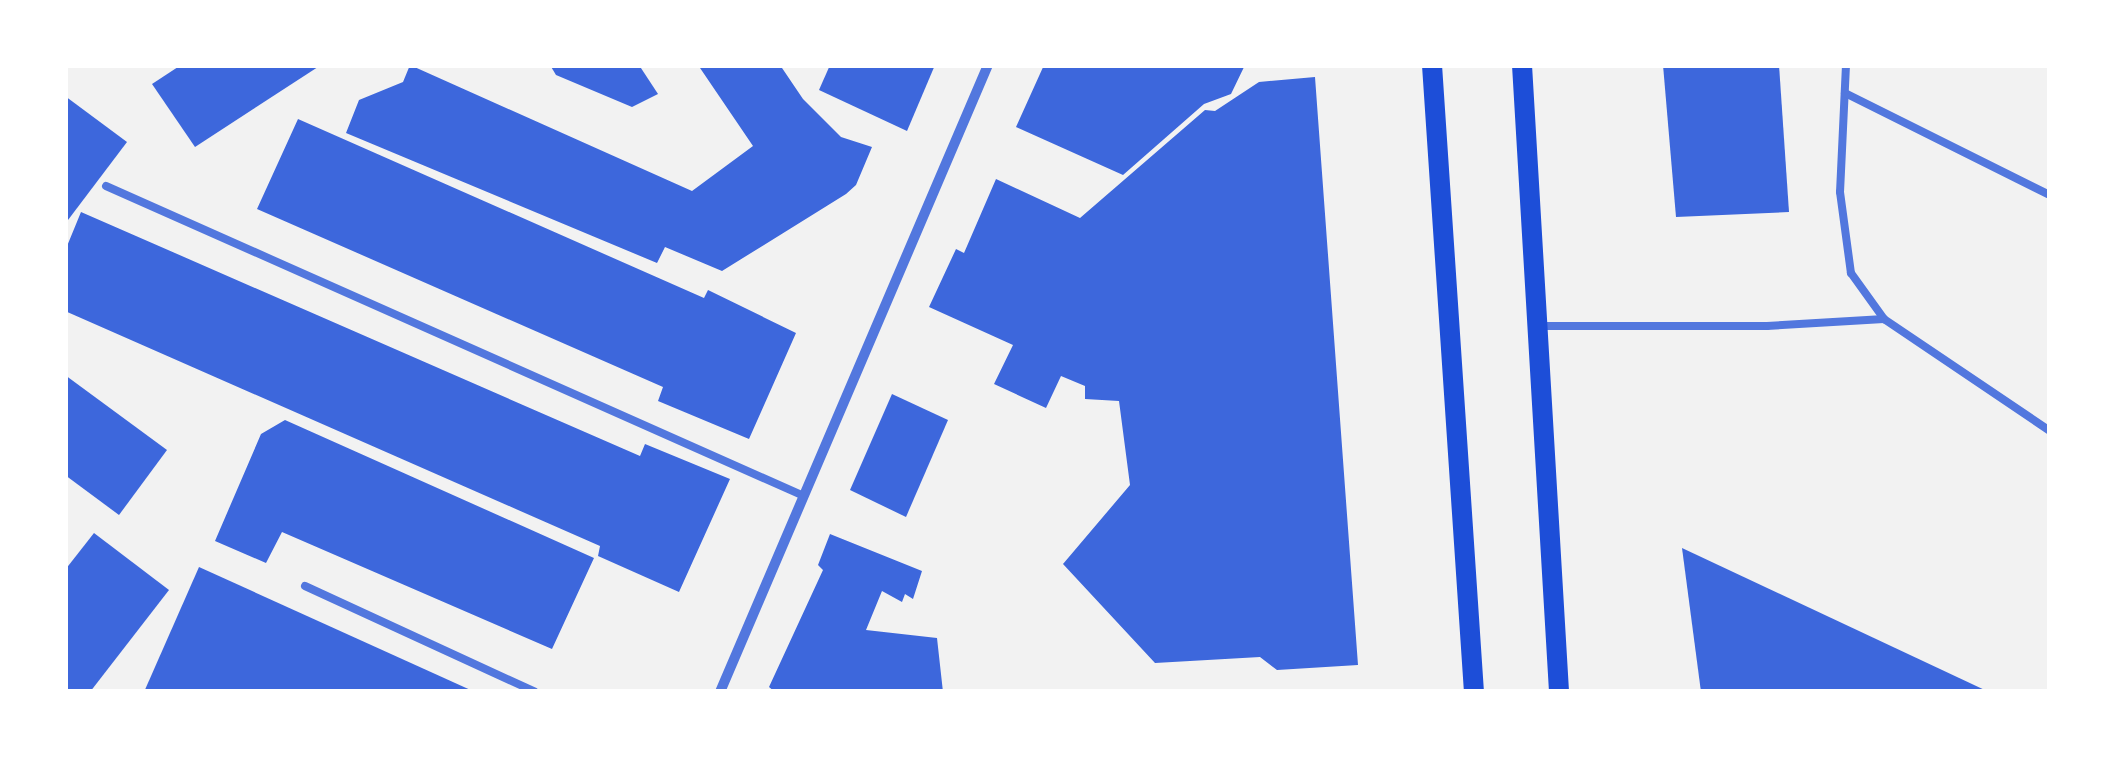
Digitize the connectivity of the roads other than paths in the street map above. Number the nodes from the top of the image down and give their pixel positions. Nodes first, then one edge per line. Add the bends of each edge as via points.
1 (988, 65) edge
2 (1432, 65) edge
3 (1522, 65) edge
4 (1846, 65) edge
5 (1845, 92) junction
6 (106, 186) dead end
7 (2050, 195) edge
8 (1884, 318) junction
9 (1537, 326) junction
10 (2050, 431) edge
11 (804, 496) junction
12 (305, 586) dead end
13 (535, 692) edge
14 (720, 692) edge
15 (1474, 692) edge
16 (1559, 692) edge

1 - 11 street
2 - 15 main road
3 - 9 main road
4 - 5 lane
5 - 7 lane
5 - 8 lane via 1840,192 1850,273
6 - 11 lane
8 - 9 lane via 1768,326
8 - 10 lane
9 - 16 main road
11 - 14 street
12 - 13 lane

